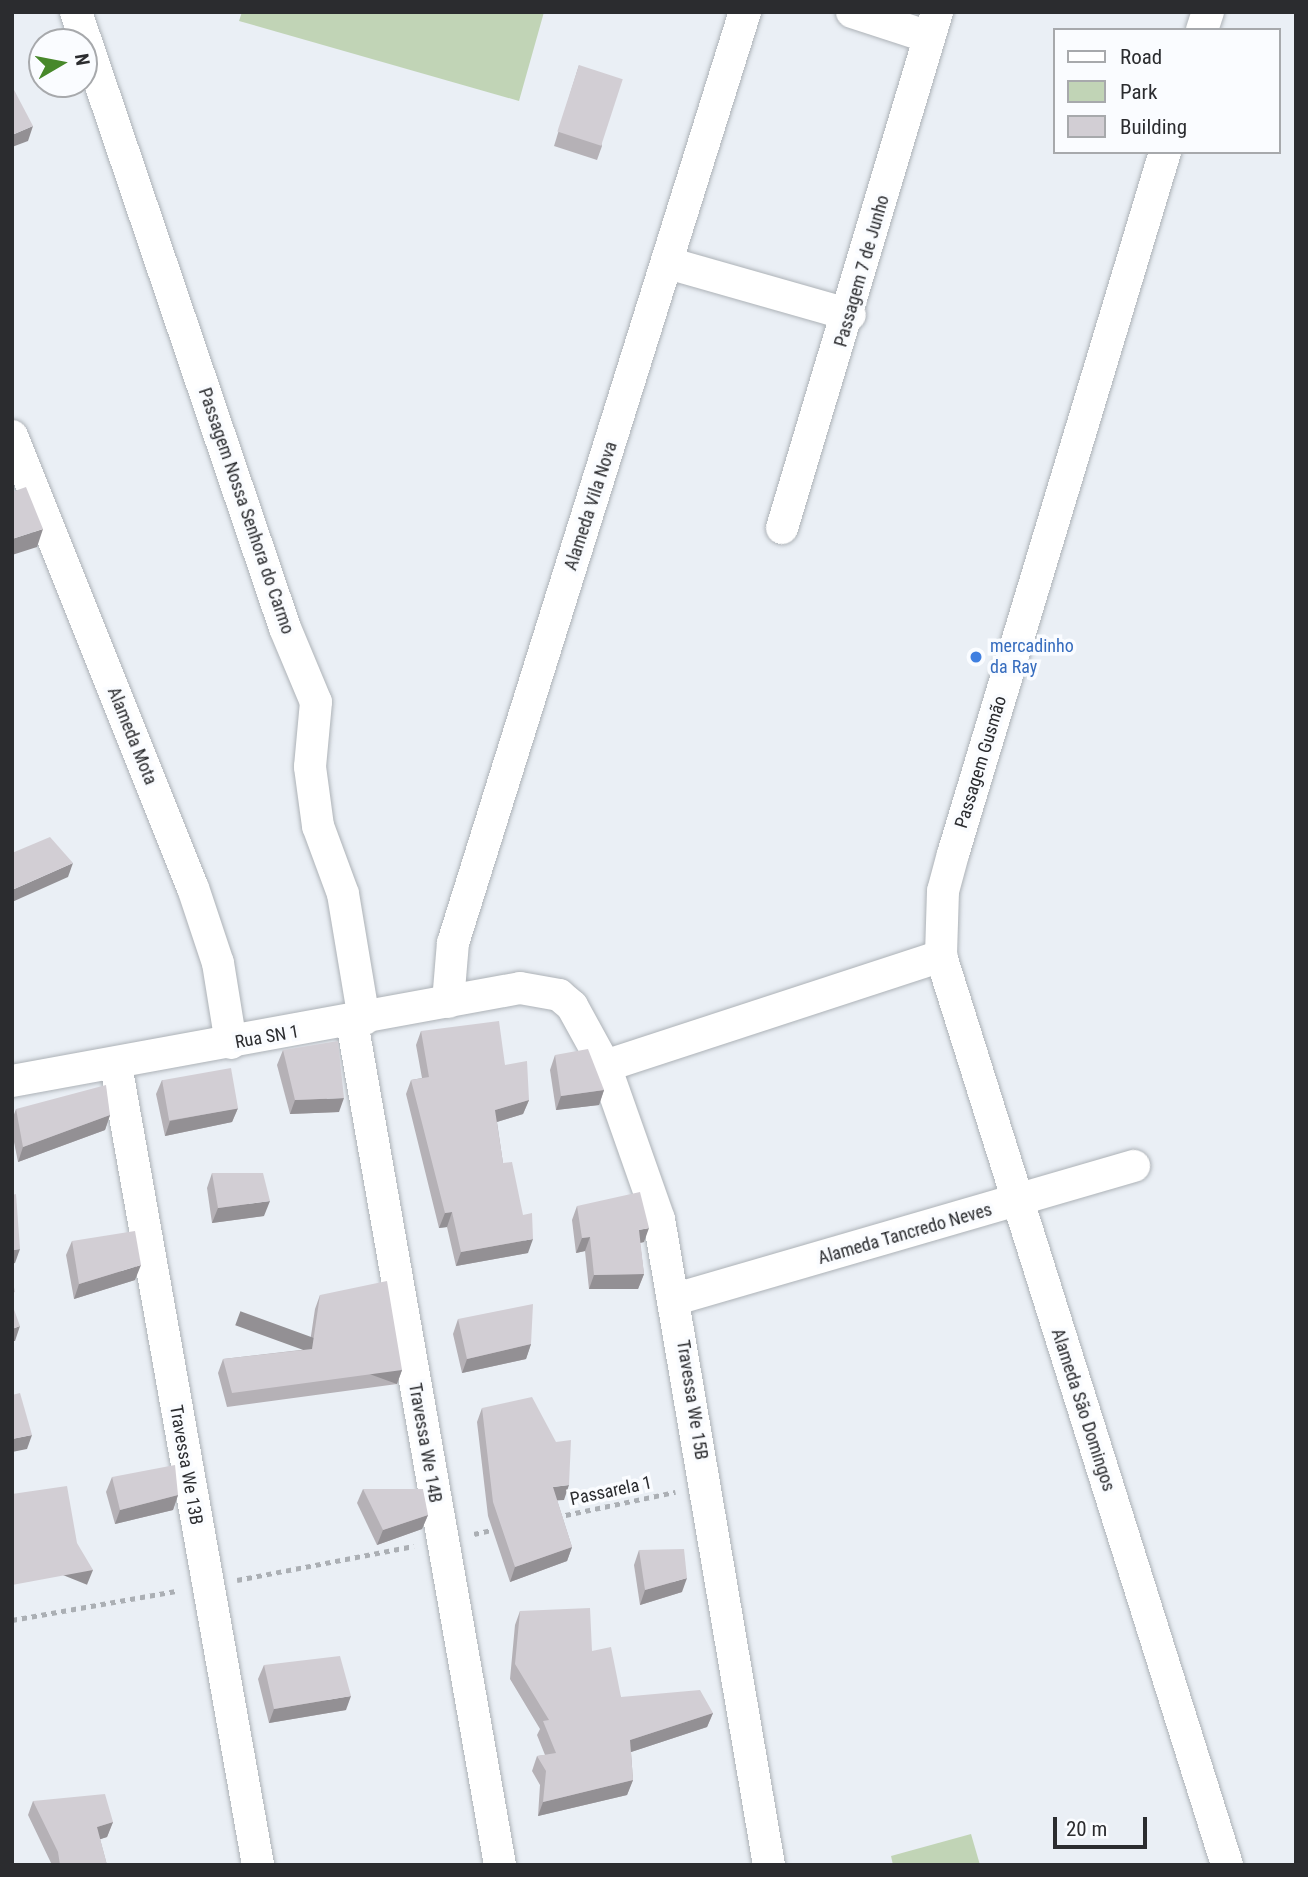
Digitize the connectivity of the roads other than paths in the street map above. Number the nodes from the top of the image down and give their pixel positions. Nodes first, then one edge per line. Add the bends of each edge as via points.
1 (76, 12) edge
2 (745, 12) edge
3 (852, 12) edge
4 (933, 25) edge
5 (1164, 154) edge
6 (668, 263) junction
7 (850, 315) junction
8 (12, 436) edge
9 (782, 528) dead end
10 (941, 956) junction
11 (520, 988) joint
12 (448, 1002) junction
13 (358, 1020) junction
14 (231, 1043) junction
15 (116, 1065) junction
16 (605, 1066) junction
17 (12, 1081) edge
18 (1134, 1166) dead end
19 (1017, 1202) junction
20 (676, 1299) junction
21 (258, 1865) edge
22 (500, 1865) edge
23 (769, 1865) edge
24 (1227, 1865) edge

1 - 13 street, Passagem Nossa Senhora do Carmo via 285,628 316,702 310,767 318,826 343,894
2 - 6 street, Alameda Vila Nova
3 - 4 street
4 - 7 street, Passagem 7 de Junho
5 - 10 street, Passagem Gusmão via 953,853 943,891
6 - 7 street
6 - 12 street, Alameda Vila Nova via 453,943
7 - 9 street, Passagem 7 de Junho
8 - 14 street, Alameda Mota via 193,888 218,964
10 - 16 street
10 - 19 street, Alameda São Domingos
11 - 12 street, Rua SN 1
11 - 16 street, Travessa We 15B via 559,995 572,1006
12 - 13 street, Rua SN 1
13 - 14 street, Rua SN 1
13 - 22 street, Travessa We 14B via 442,1541
14 - 15 street, Rua SN 1
15 - 17 street, Rua SN 1
15 - 21 street, Travessa We 13B
16 - 20 street, Travessa We 15B via 659,1219
18 - 19 street, Alameda Tancredo Neves
19 - 20 street, Alameda Tancredo Neves
19 - 24 street, Alameda São Domingos
20 - 23 street, Travessa We 15B

